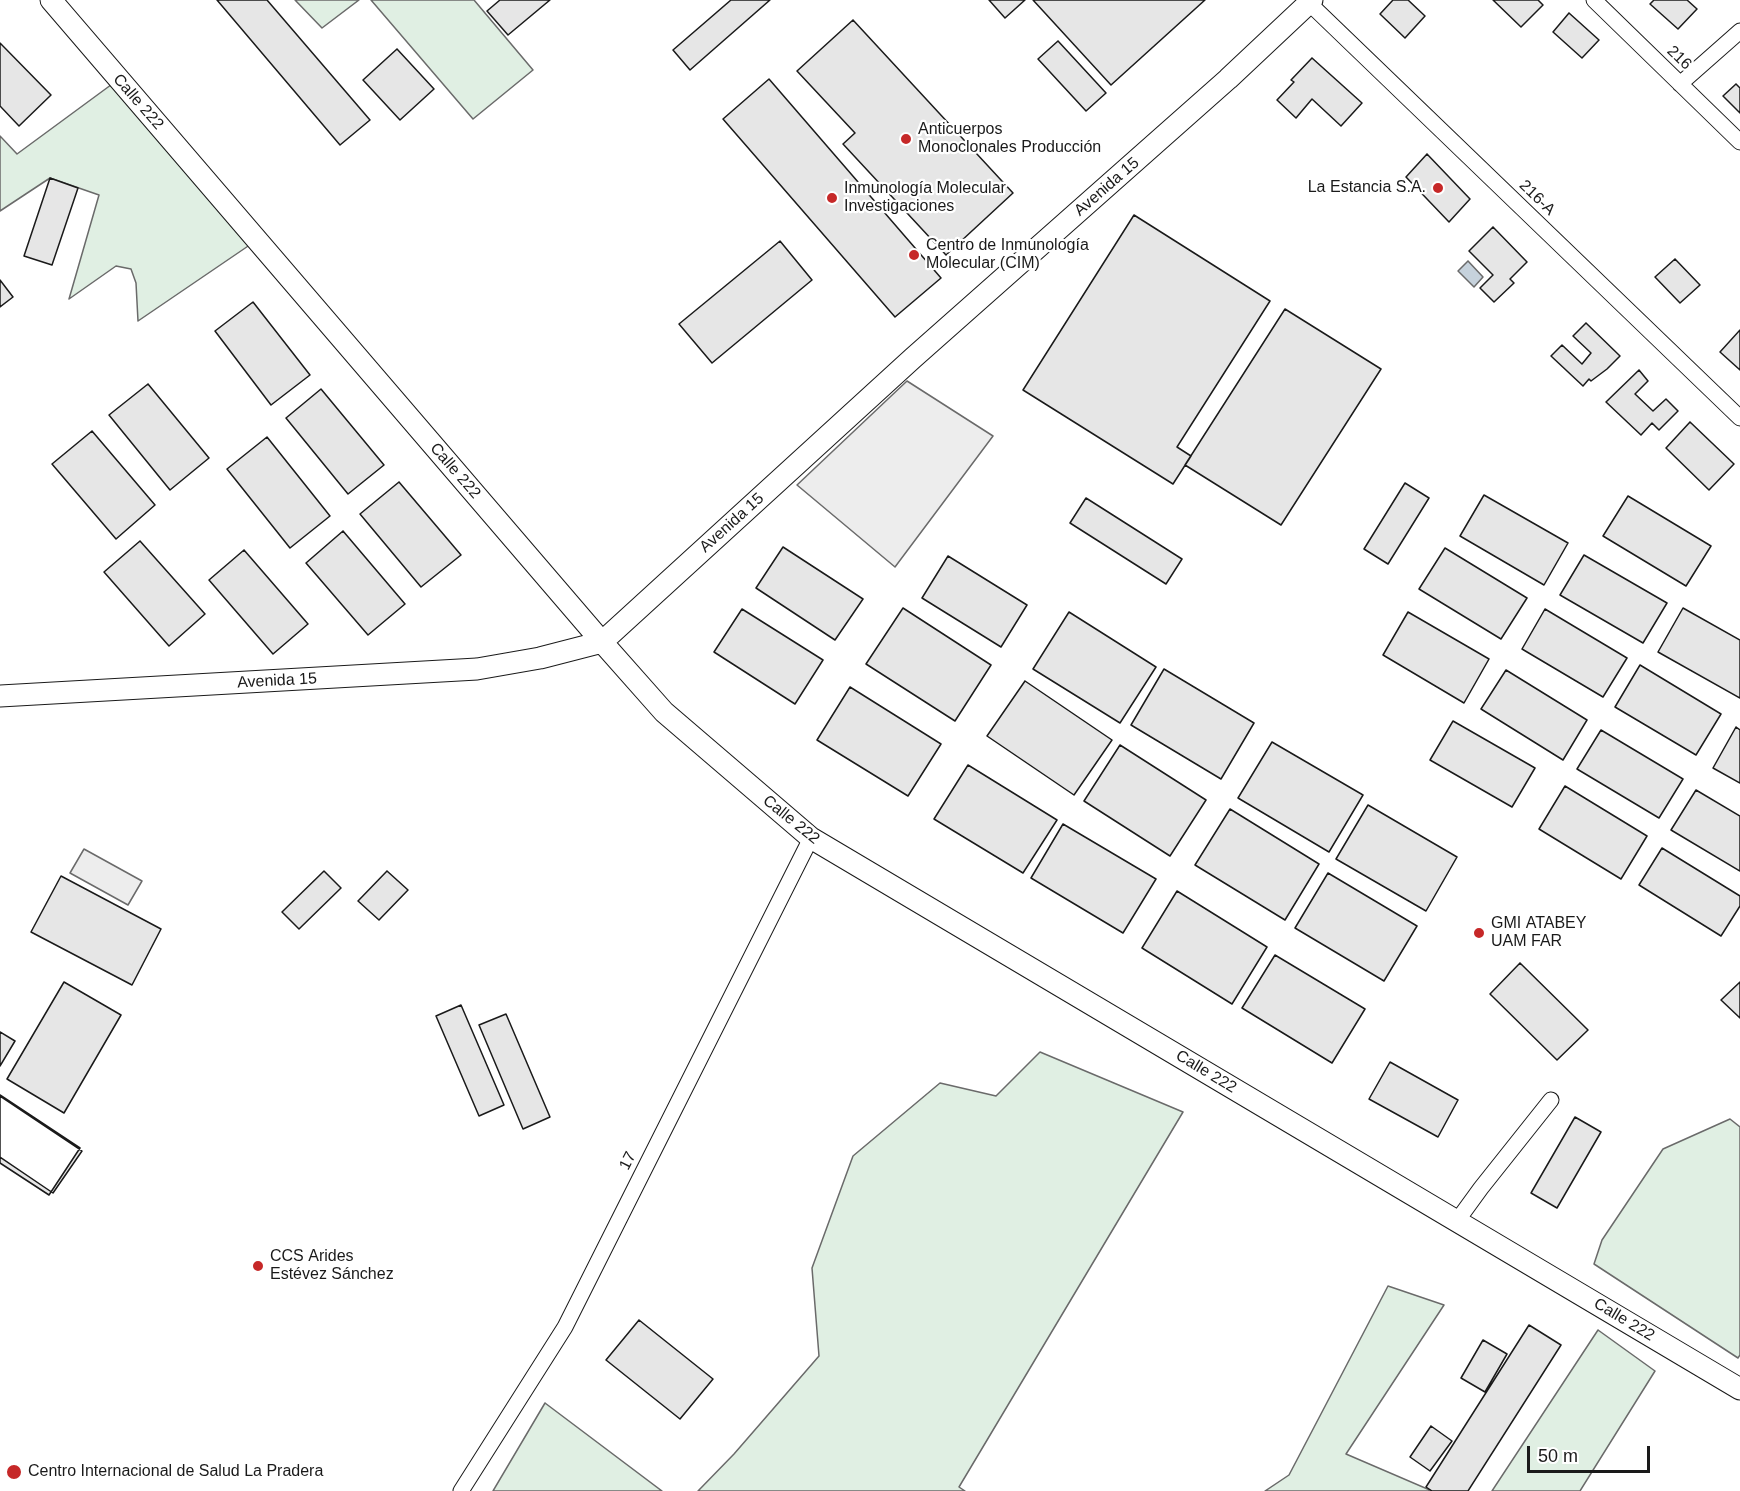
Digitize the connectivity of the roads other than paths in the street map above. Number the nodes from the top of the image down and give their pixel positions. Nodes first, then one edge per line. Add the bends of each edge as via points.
1 (51, 0) edge
2 (1594, 0) edge
3 (1310, 1) edge
4 (1740, 32) edge
5 (1680, 84) junction
6 (1740, 142) edge
7 (1740, 418) edge
8 (602, 642) junction
9 (0, 696) edge
10 (811, 838) junction
11 (1551, 1100) dead end
12 (1457, 1221) junction
13 (1740, 1389) edge
14 (461, 1491) edge

1 - 8 main road, Calle 222
2 - 5 street, 216
3 - 7 street, 216-A
3 - 8 main road, Avenida 15
4 - 5 street
5 - 6 street, 216
8 - 9 main road, Avenida 15 via 477,669
8 - 10 main road, Calle 222 via 664,712
10 - 12 main road, Calle 222
10 - 14 street, 17 via 565,1326
11 - 12 street
12 - 13 main road, Calle 222

